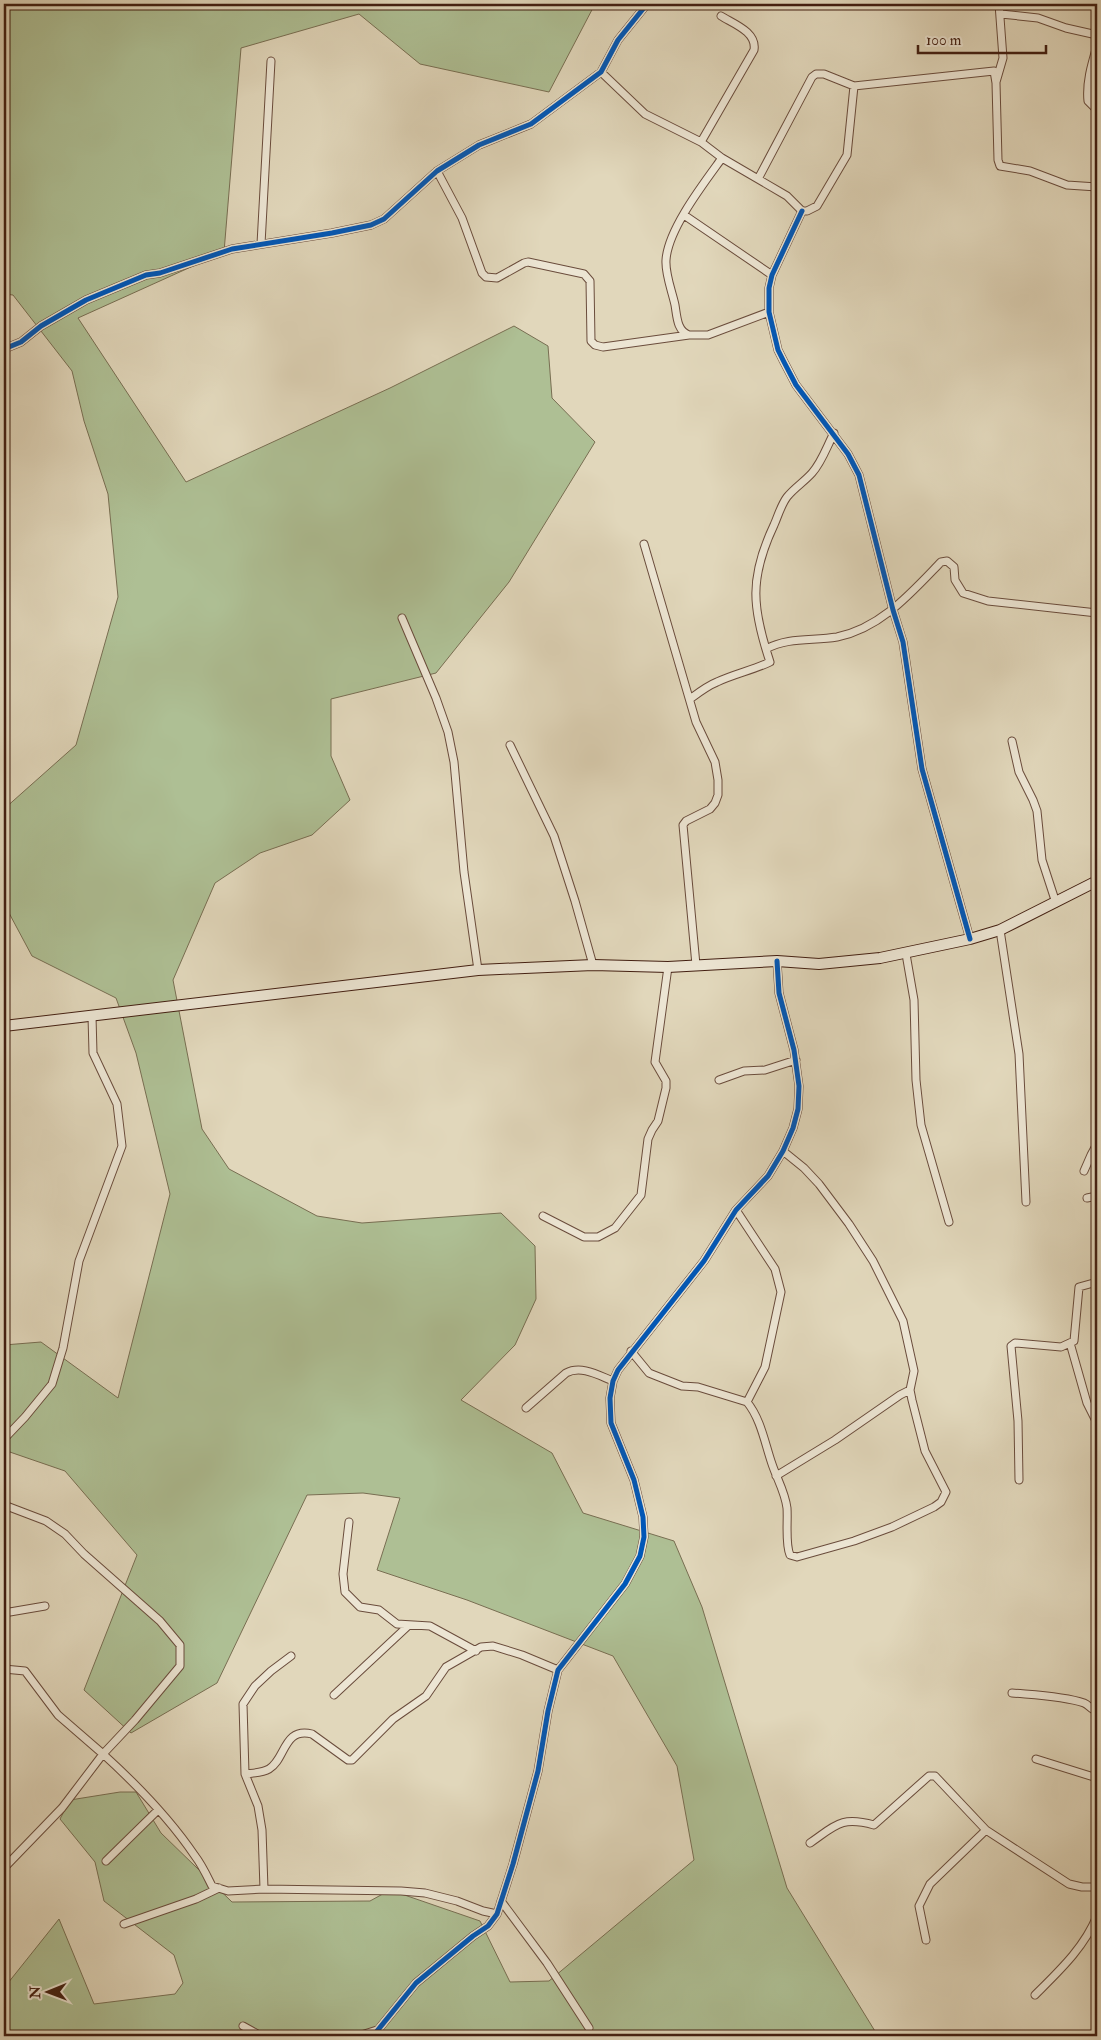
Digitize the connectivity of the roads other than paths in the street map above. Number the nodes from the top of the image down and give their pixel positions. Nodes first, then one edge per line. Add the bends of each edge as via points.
1 (647, 4) edge
2 (999, 4) edge
3 (1001, 14) junction
4 (721, 16) dead end
5 (1097, 36) edge
6 (1097, 46) edge
7 (271, 61) dead end
8 (601, 72) junction
9 (996, 83) junction
10 (854, 86) junction
11 (1097, 110) edge
12 (702, 142) junction
13 (722, 158) junction
14 (437, 171) junction
15 (758, 179) junction
16 (1097, 187) edge
17 (802, 211) junction
18 (684, 215) junction
19 (260, 244) junction
20 (772, 275) junction
21 (769, 312) junction
22 (689, 335) junction
23 (4, 350) edge
24 (834, 433) junction
25 (644, 544) dead end
26 (893, 610) junction
27 (1097, 613) edge
28 (402, 618) dead end
29 (766, 649) junction
30 (690, 699) junction
31 (1012, 741) dead end
32 (510, 744) dead end
33 (1097, 880) edge
34 (1056, 903) junction
35 (1000, 930) junction
36 (970, 939) junction
37 (906, 954) junction
38 (777, 961) junction
39 (593, 965) junction
40 (696, 965) junction
41 (668, 967) junction
42 (478, 970) junction
43 (92, 1016) junction
44 (4, 1026) edge
45 (796, 1060) junction
46 (719, 1080) dead end
47 (1097, 1144) edge
48 (783, 1151) junction
49 (1084, 1171) dead end
50 (1097, 1196) edge
51 (1087, 1198) dead end
52 (1026, 1202) dead end
53 (736, 1210) junction
54 (543, 1216) dead end
55 (949, 1222) dead end
56 (1097, 1282) edge
57 (1070, 1343) junction
58 (632, 1351) junction
59 (614, 1381) junction
60 (910, 1390) junction
61 (748, 1402) junction
62 (526, 1408) dead end
63 (1097, 1423) edge
64 (4, 1439) edge
65 (776, 1476) junction
66 (1019, 1480) dead end
67 (4, 1505) edge
68 (349, 1522) dead end
69 (45, 1606) dead end
70 (4, 1613) edge
71 (409, 1625) junction
72 (476, 1650) junction
73 (291, 1656) dead end
74 (4, 1669) edge
75 (558, 1670) junction
76 (1012, 1693) dead end
77 (334, 1696) dead end
78 (1097, 1711) edge
79 (103, 1754) junction
80 (1036, 1758) dead end
81 (245, 1774) junction
82 (1097, 1778) edge
83 (158, 1810) junction
84 (986, 1830) junction
85 (810, 1843) dead end
86 (106, 1861) dead end
87 (4, 1868) edge
88 (1097, 1886) edge
89 (219, 1888) junction
90 (264, 1889) junction
91 (501, 1901) junction
92 (496, 1914) junction
93 (1097, 1916) edge
94 (124, 1924) dead end
95 (926, 1940) dead end
96 (1035, 1995) dead end
97 (243, 2026) dead end
98 (589, 2028) dead end
99 (380, 2029) junction
100 (261, 2036) edge
101 (358, 2036) edge
102 (373, 2036) edge

1 - 8 street via 618,40
2 - 3 street
3 - 5 street via 1038,18
3 - 9 street via 1004,58
4 - 12 street via 752,35 755,44
6 - 11 street via 1087,94 1088,101
7 - 19 street
8 - 12 street via 645,114
8 - 14 street via 531,124 479,145
9 - 10 street via 994,72
9 - 16 street via 1000,166 1030,171 1067,185
10 - 15 street via 824,74 812,77
10 - 17 street via 847,155 817,206
12 - 13 street
13 - 15 street
13 - 18 street
14 - 19 street via 377,223
14 - 22 street via 462,218 475,257 486,277 497,278 528,262 584,274 590,281 592,341 598,346
15 - 17 street via 787,196
17 - 20 street
18 - 20 street
18 - 22 street via 668,245 666,260 679,324
19 - 23 street via 232,249 146,275 86,300
20 - 21 street
21 - 22 street via 708,335
21 - 24 street via 778,350 796,385
24 - 26 street via 859,475
24 - 29 street via 812,473 786,500 765,543 754,585 761,637
25 - 30 street
26 - 27 street via 941,562 946,561 954,567 955,580 963,593 988,601
26 - 29 street via 846,635 782,642
26 - 36 street via 903,642 922,769
28 - 42 street via 448,732
29 - 30 street via 770,662 707,686
30 - 40 street via 696,722 715,762 718,780 715,803 683,825
31 - 34 street via 1019,772 1037,812 1042,860
32 - 39 street via 554,836
33 - 34 main road
34 - 35 main road
35 - 36 main road
35 - 52 street via 1019,1054
36 - 37 main road
37 - 38 main road via 820,964
37 - 55 street via 914,1000 921,1125
38 - 40 main road
38 - 45 street via 779,993
39 - 41 main road
39 - 42 main road
40 - 41 main road
41 - 54 street via 655,1062 666,1081 666,1088 658,1121 648,1139 641,1195 615,1228 598,1238 584,1237
42 - 43 main road
43 - 44 main road
43 - 64 street via 93,1053 117,1104 122,1146 79,1261 63,1348 52,1384
45 - 46 street
45 - 48 street via 798,1109
47 - 49 street
48 - 53 street via 768,1176
48 - 60 street via 804,1168 829,1196 873,1261 906,1328 914,1371
50 - 51 street
53 - 58 street via 704,1261
53 - 61 street via 775,1269 781,1292 765,1367
56 - 57 street via 1079,1287 1075,1336
57 - 63 street via 1087,1402
57 - 66 street via 1061,1347 1015,1343 1011,1346 1019,1437
58 - 59 street
58 - 61 street via 649,1373 682,1386 698,1387
59 - 62 street via 574,1369
59 - 75 street via 609,1407 611,1423 634,1480 643,1517 643,1547 625,1584
60 - 65 street
60 - 65 street via 925,1451 946,1492 934,1507 870,1536 793,1557 788,1551 785,1496
61 - 65 street
67 - 79 street via 46,1521 65,1534 160,1621 180,1645 180,1666
68 - 71 street via 343,1574 345,1592 360,1607 379,1610 396,1624
69 - 70 street
71 - 72 street via 430,1626
71 - 77 street
72 - 75 street via 492,1646 522,1654
72 - 81 street via 446,1666 426,1696 393,1719 352,1760 304,1732 288,1741 269,1769
73 - 81 street via 255,1686 243,1704
74 - 79 street via 24,1670 58,1715
75 - 91 street via 538,1771
76 - 78 street via 1085,1704
79 - 83 street
79 - 87 street via 62,1808
80 - 82 street
81 - 90 street via 258,1806 262,1830
83 - 86 street
83 - 89 street via 196,1856 212,1886
84 - 85 street via 939,1778 932,1775 874,1825 857,1820 842,1822
84 - 88 street via 1069,1884
84 - 95 street via 930,1884 919,1906
89 - 90 street via 228,1891
89 - 94 street
90 - 92 street via 425,1893
91 - 92 street
91 - 98 street
92 - 99 street via 488,1926 416,1983
93 - 96 street via 1073,1957
97 - 100 street
99 - 101 street
99 - 102 street

